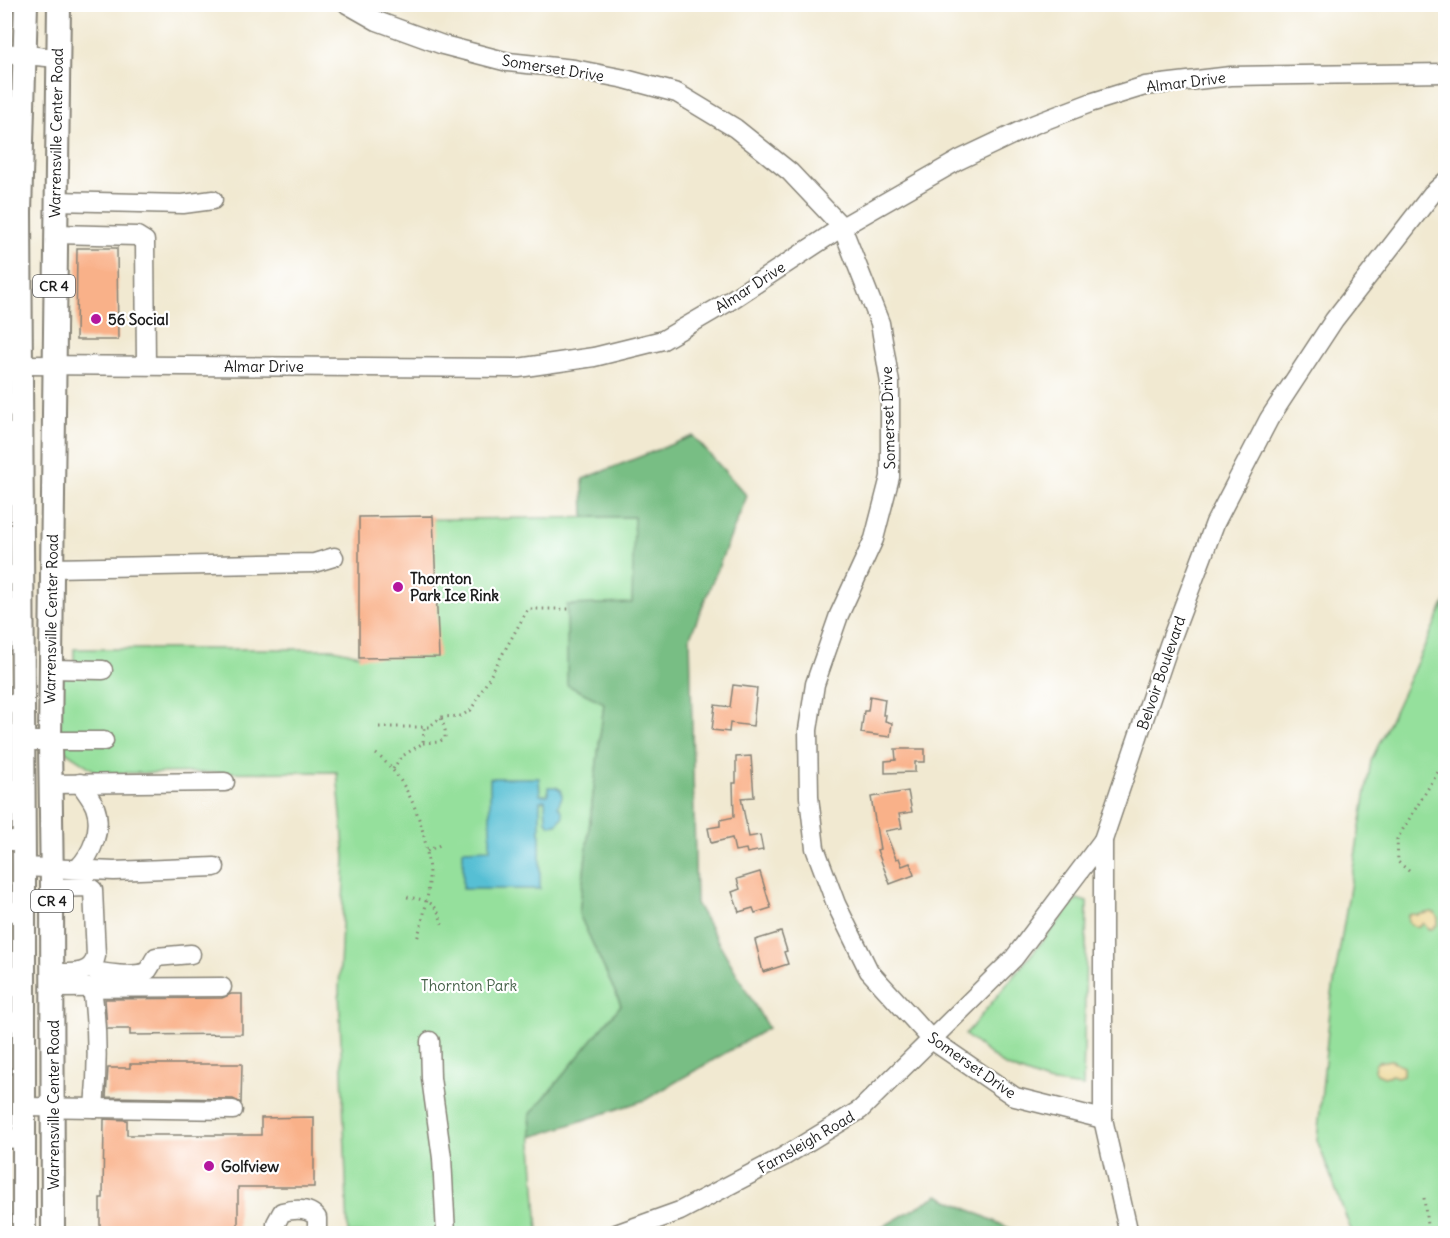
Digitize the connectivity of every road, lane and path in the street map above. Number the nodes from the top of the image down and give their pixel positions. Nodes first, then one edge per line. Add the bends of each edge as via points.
1 (26, 4) edge
2 (59, 4) edge
3 (347, 4) edge
4 (14, 54) edge
5 (57, 58) junction
6 (1446, 73) edge
7 (1446, 181) edge
8 (213, 200) dead end
9 (55, 201) junction
10 (842, 227) junction
11 (55, 234) junction
12 (13, 324) edge
13 (22, 364) junction
14 (54, 365) junction
15 (146, 365) junction
16 (13, 420) edge
17 (334, 557) dead end
18 (52, 568) junction
19 (14, 575) edge
20 (572, 609) dead end
21 (51, 669) junction
22 (103, 670) dead end
23 (14, 710) edge
24 (441, 717) junction
25 (379, 728) dead end
26 (424, 728) junction
27 (23, 741) junction
28 (50, 741) junction
29 (104, 741) dead end
30 (423, 743) junction
31 (376, 754) dead end
32 (1446, 759) edge
33 (393, 769) junction
34 (225, 782) dead end
35 (80, 783) junction
36 (51, 784) junction
37 (1103, 840) junction
38 (14, 841) edge
39 (440, 845) dead end
40 (427, 851) junction
41 (24, 867) junction
42 (216, 867) dead end
43 (78, 868) junction
44 (1409, 871) dead end
45 (52, 877) junction
46 (406, 897) dead end
47 (427, 900) junction
48 (14, 911) edge
49 (442, 924) dead end
50 (417, 940) dead end
51 (191, 954) dead end
52 (89, 969) junction
53 (53, 981) junction
54 (222, 987) dead end
55 (92, 988) junction
56 (14, 1022) edge
57 (932, 1040) junction
58 (430, 1041) dead end
59 (25, 1107) junction
60 (53, 1108) junction
61 (94, 1108) junction
62 (233, 1110) dead end
63 (1103, 1119) junction
64 (15, 1139) edge
65 (1424, 1198) dead end
66 (24, 1233) edge
67 (53, 1233) edge
68 (276, 1233) edge
69 (317, 1233) edge
70 (446, 1233) edge
71 (616, 1233) edge
72 (1129, 1233) edge
73 (1428, 1233) edge

1 - 4 main road, Warrensville Center Road
2 - 5 main road, Warrensville Center Road / CR 4
3 - 10 street, Somerset Drive via 377,21 443,45 508,62 573,69 677,93 754,142 790,172
4 - 5 street
4 - 12 main road, Warrensville Center Road via 20,212
5 - 9 main road, Warrensville Center Road / CR 4
6 - 10 street, Almar Drive via 1231,76 1145,86 1035,124 959,160
7 - 37 street, Belvoir Boulevard via 1334,320 1269,419 1220,513 1169,645
8 - 9 street via 183,204
9 - 11 main road, Warrensville Center Road / CR 4
10 - 15 street, Almar Drive via 663,340 594,357 518,368
10 - 57 street, Somerset Drive via 880,323 890,383 890,477 874,539 839,615 815,684 808,730 808,797 815,848 836,904 869,971
11 - 14 main road, Warrensville Center Road / CR 4
11 - 15 street via 137,236 145,241
12 - 13 main road, Warrensville Center Road
13 - 14 street, Almar Drive
13 - 16 main road, Warrensville Center Road
14 - 15 street, Almar Drive
14 - 18 main road, Warrensville Center Road / CR 4
16 - 19 main road, Warrensville Center Road
17 - 18 street via 302,564
18 - 21 main road, Warrensville Center Road / CR 4
19 - 23 main road, Warrensville Center Road
20 - 24 path via 528,609 471,710 461,716
21 - 22 street
21 - 28 main road, Warrensville Center Road / CR 4
23 - 27 main road, Warrensville Center Road
24 - 26 path
24 - 30 path via 445,738
25 - 26 path
26 - 30 path
27 - 28 street
27 - 38 main road, Warrensville Center Road
28 - 29 street
28 - 36 main road, Warrensville Center Road / CR 4
30 - 33 path via 401,757
31 - 33 path
32 - 44 path via 1396,838 1398,862
33 - 40 path via 407,791
34 - 35 street
35 - 36 street
35 - 43 street via 96,808 96,828 93,846
36 - 45 main road, Warrensville Center Road / CR 4
37 - 57 street, Farnsleigh Road via 1014,958
37 - 63 street, Belvoir Boulevard
38 - 41 main road, Warrensville Center Road
39 - 40 path
40 - 47 path
41 - 45 street
41 - 48 main road, Warrensville Center Road
42 - 43 street via 114,871
43 - 45 street
45 - 52 street via 93,890 96,956
45 - 53 main road, Warrensville Center Road / CR 4
46 - 47 path
47 - 49 path via 439,910
47 - 50 path
48 - 56 main road, Warrensville Center Road
51 - 52 street via 162,955 140,974
52 - 53 street
53 - 55 street
53 - 60 main road, Warrensville Center Road / CR 4
54 - 55 street
55 - 61 street via 98,1052
56 - 59 main road, Warrensville Center Road
57 - 63 street, Somerset Drive via 1015,1097
57 - 71 street, Farnsleigh Road via 860,1110 680,1212
58 - 70 street
59 - 60 street
59 - 64 main road, Warrensville Center Road
60 - 61 street
60 - 67 main road, Warrensville Center Road / CR 4
61 - 62 street
63 - 72 street, Belvoir Boulevard
64 - 66 main road, Warrensville Center Road
65 - 73 path
68 - 69 street via 282,1212 305,1210 317,1218

